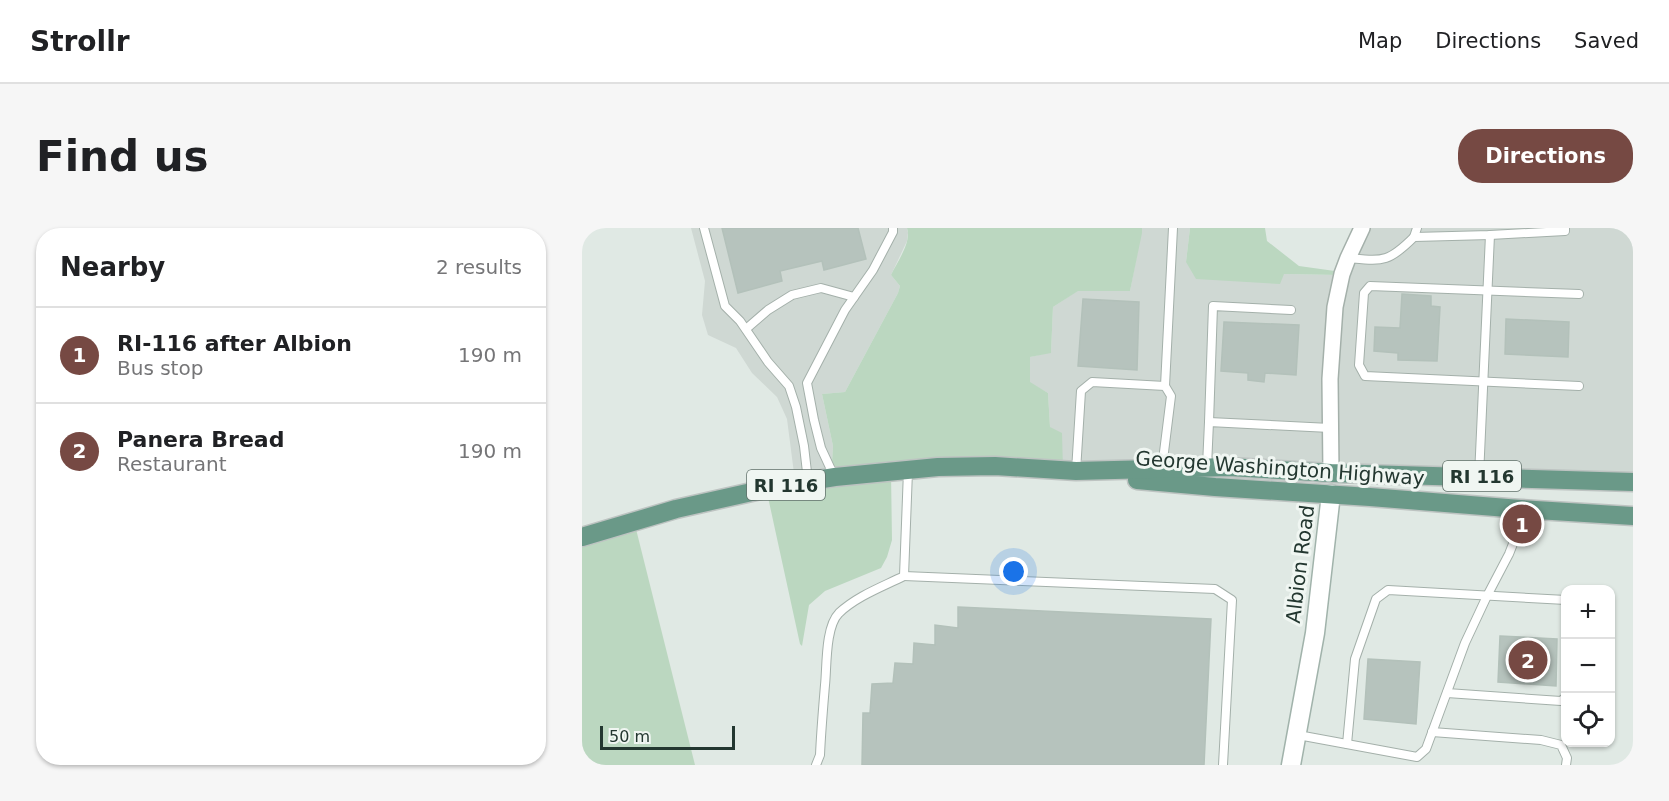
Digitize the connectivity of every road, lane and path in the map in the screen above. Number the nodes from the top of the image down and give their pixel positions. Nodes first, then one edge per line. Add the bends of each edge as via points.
1 (704, 228) edge
2 (893, 228) edge
3 (1173, 228) edge
4 (1362, 228) edge
5 (1417, 228) edge
6 (1565, 228) edge
7 (1491, 236) junction
8 (1414, 237) junction
9 (1348, 258) junction
10 (1488, 291) junction
11 (1579, 294) dead end
12 (854, 297) junction
13 (1291, 310) dead end
14 (746, 329) junction
15 (1483, 381) junction
16 (1165, 386) junction
17 (1579, 386) dead end
18 (1209, 422) junction
19 (1330, 428) junction
20 (995, 466) junction
21 (1207, 468) junction
22 (1162, 469) junction
23 (908, 470) junction
24 (1076, 471) junction
25 (1331, 473) junction
26 (1479, 476) junction
27 (835, 477) junction
28 (808, 482) junction
29 (1633, 482) edge
30 (1331, 494) junction
31 (1520, 509) junction
32 (1633, 516) edge
33 (582, 537) edge
34 (904, 576) junction
35 (1487, 596) junction
36 (1561, 600) edge
37 (1447, 693) junction
38 (1561, 701) edge
39 (1432, 732) junction
40 (1296, 735) junction
41 (1347, 744) junction
42 (1419, 761) edge
43 (816, 765) edge
44 (1223, 765) edge
45 (1291, 765) edge
46 (1566, 765) edge

1 - 14 lane via 725,306
2 - 12 lane via 873,270
3 - 16 lane
4 - 9 street, Albion Road
5 - 8 lane
6 - 7 lane
7 - 8 lane
7 - 10 lane
8 - 9 lane via 1386,258
9 - 19 street, Albion Road via 1335,307
10 - 11 lane
10 - 15 lane
10 - 15 lane via 1370,286 1364,293 1359,365 1365,376
12 - 14 lane via 821,288 792,295
12 - 27 lane via 807,383 821,448
13 - 18 lane via 1213,306
14 - 28 lane via 789,386 804,446
15 - 17 lane
15 - 26 lane
16 - 22 lane via 1171,396
16 - 24 lane via 1092,382 1081,391
18 - 19 lane
18 - 21 lane
19 - 25 street, Albion Road
20 - 23 main road, George Washington Highway / RI 116
20 - 24 main road, George Washington Highway / RI 116
20 - 30 main road, George Washington Highway / RI 116
21 - 22 main road, George Washington Highway / RI 116
21 - 25 main road, George Washington Highway / RI 116
22 - 24 main road, George Washington Highway / RI 116
23 - 27 main road, George Washington Highway / RI 116
23 - 34 lane
25 - 26 main road, George Washington Highway / RI 116
25 - 30 main road, Albion Road
26 - 29 main road, George Washington Highway / RI 116
27 - 28 main road, George Washington Highway / RI 116
28 - 33 main road, George Washington Highway / RI 116 via 676,509
30 - 31 main road, George Washington Highway / RI 116
30 - 40 main road, Albion Road via 1315,633
31 - 32 main road, George Washington Highway / RI 116
31 - 35 lane via 1518,531
34 - 43 lane via 867,593 837,614 826,656 820,755
34 - 44 lane via 1215,589 1232,600
35 - 36 lane
35 - 37 lane
35 - 41 lane via 1388,590 1376,599 1354,659
37 - 38 lane
37 - 39 lane
39 - 42 lane
39 - 46 lane via 1562,745
40 - 41 lane
40 - 45 main road, Albion Road
41 - 42 lane

